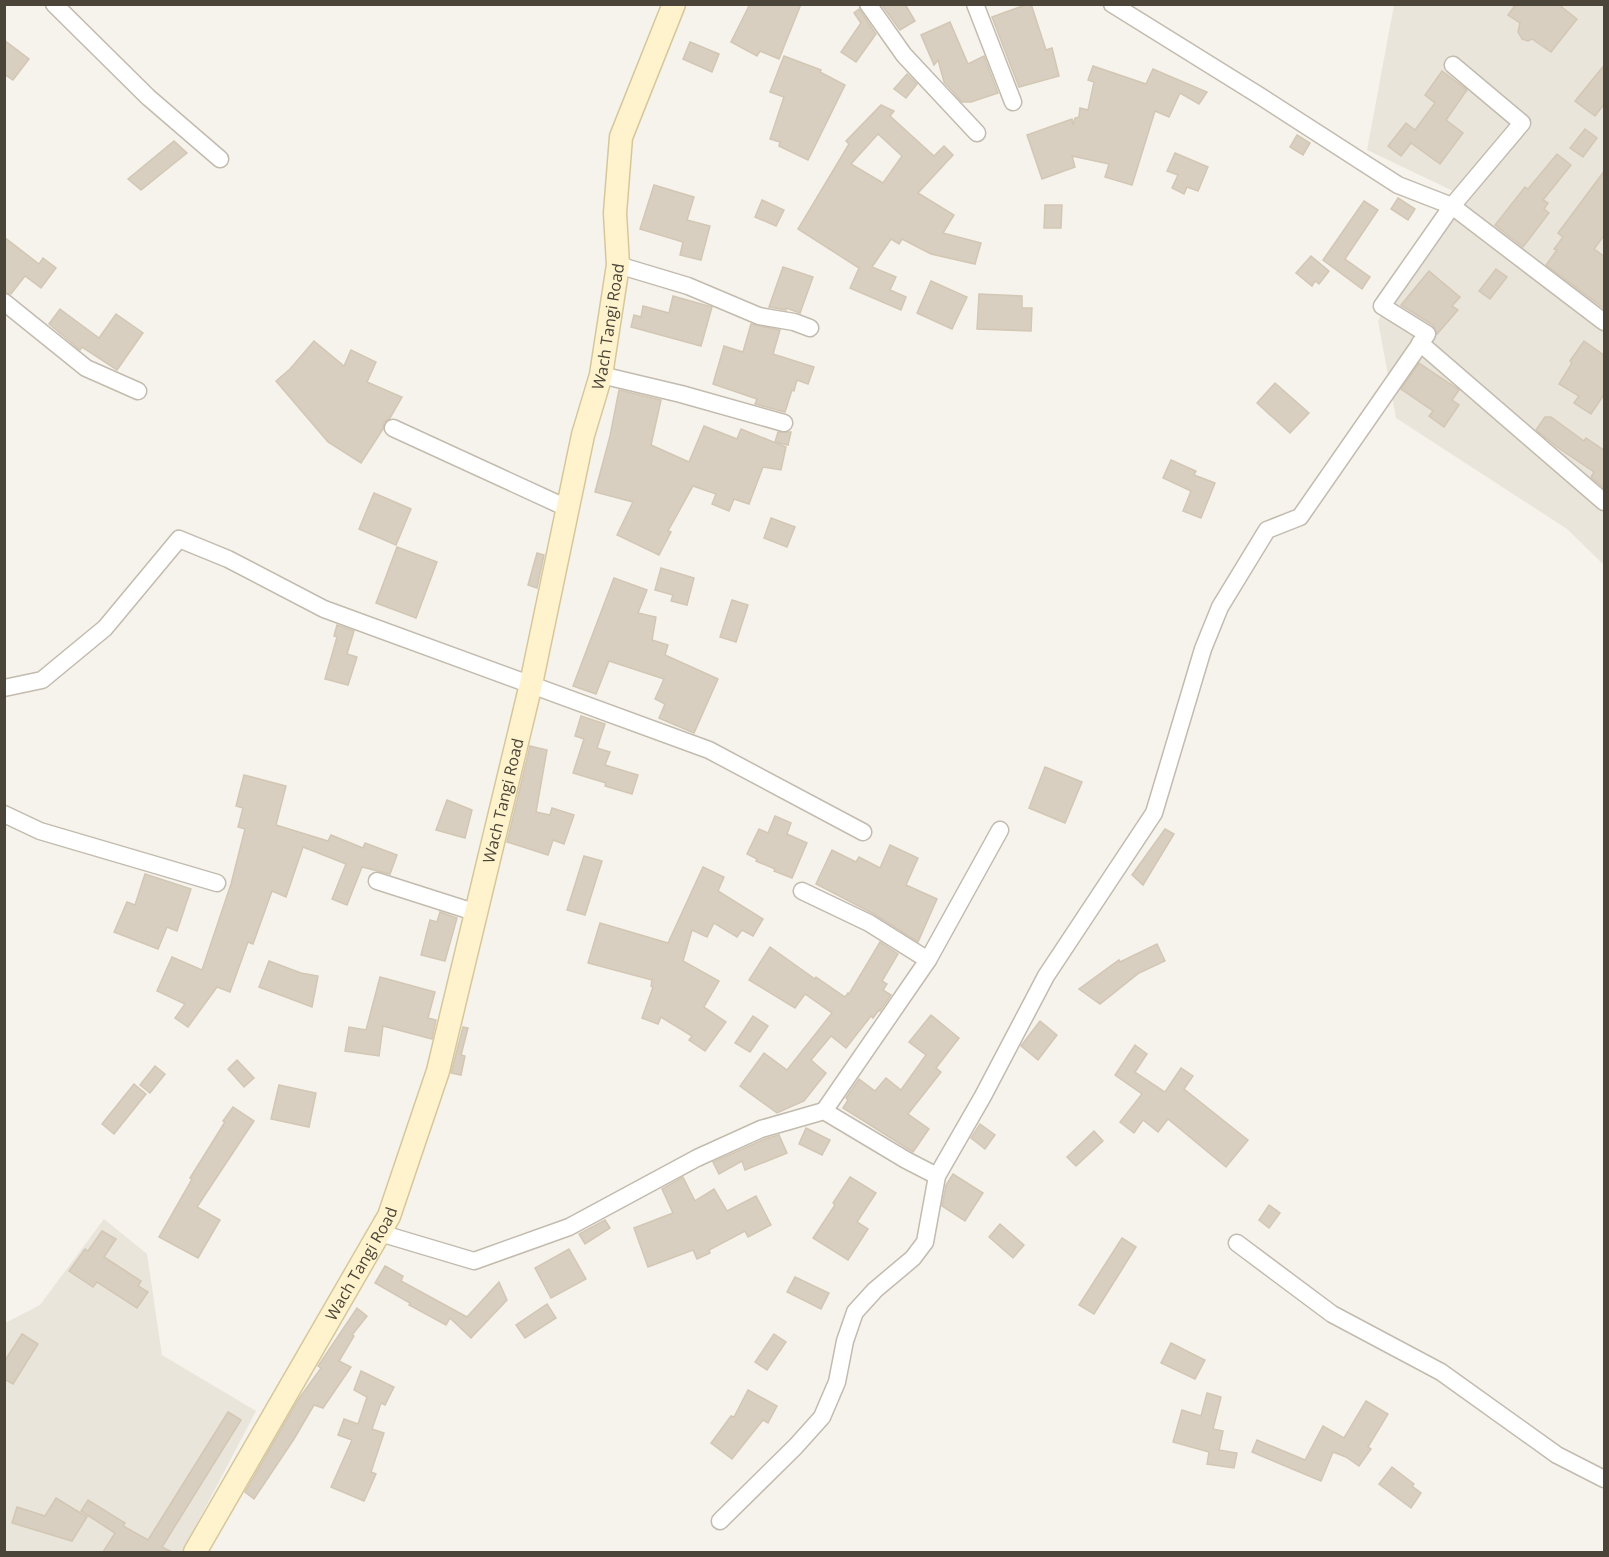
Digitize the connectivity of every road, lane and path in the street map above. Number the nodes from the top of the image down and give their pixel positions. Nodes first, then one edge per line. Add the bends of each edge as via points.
1 (54, 4) edge
2 (674, 4) edge
3 (868, 4) edge
4 (975, 4) edge
5 (1112, 4) edge
6 (1453, 66) dead end
7 (1013, 102) dead end
8 (977, 133) dead end
9 (220, 159) dead end
10 (1452, 206) junction
11 (618, 266) junction
12 (4, 302) edge
13 (1605, 322) edge
14 (810, 328) dead end
15 (1420, 343) junction
16 (601, 375) junction
17 (138, 391) dead end
18 (784, 423) dead end
19 (393, 428) dead end
20 (1605, 502) edge
21 (567, 508) junction
22 (531, 684) junction
23 (4, 688) edge
24 (4, 814) edge
25 (1000, 830) dead end
26 (863, 832) dead end
27 (377, 881) dead end
28 (217, 883) dead end
29 (802, 891) dead end
30 (477, 913) junction
31 (928, 960) junction
32 (824, 1111) junction
33 (937, 1176) junction
34 (380, 1233) junction
35 (1237, 1243) dead end
36 (1605, 1479) edge
37 (720, 1521) dead end
38 (195, 1552) edge

1 - 9 street via 148,97
2 - 11 main road, Wach Tangi Road via 621,137 615,213
3 - 8 street via 904,55
4 - 7 street
5 - 10 street via 1398,185
6 - 10 street via 1522,123
10 - 13 street
10 - 15 street via 1382,306 1427,334
11 - 14 street via 688,286 759,316
11 - 16 main road, Wach Tangi Road
12 - 17 street via 86,368
15 - 20 street
15 - 33 street via 1300,517 1267,530 1220,607 1203,649 1155,813 1046,976
16 - 18 street
16 - 21 main road, Wach Tangi Road
19 - 21 street
21 - 22 main road, Wach Tangi Road
22 - 23 street via 324,609 228,559 179,539 105,628 42,680
22 - 26 street via 709,750
22 - 30 main road, Wach Tangi Road
24 - 28 street via 40,831
25 - 31 street
27 - 30 street
29 - 31 street via 869,923
30 - 34 main road, Wach Tangi Road via 438,1071
31 - 32 street
32 - 33 street
32 - 34 street via 761,1129 697,1158 569,1227 474,1261
33 - 37 street via 925,1242 855,1312 837,1382 822,1417
34 - 38 main road, Wach Tangi Road
35 - 36 street via 1332,1314 1441,1372 1557,1455

